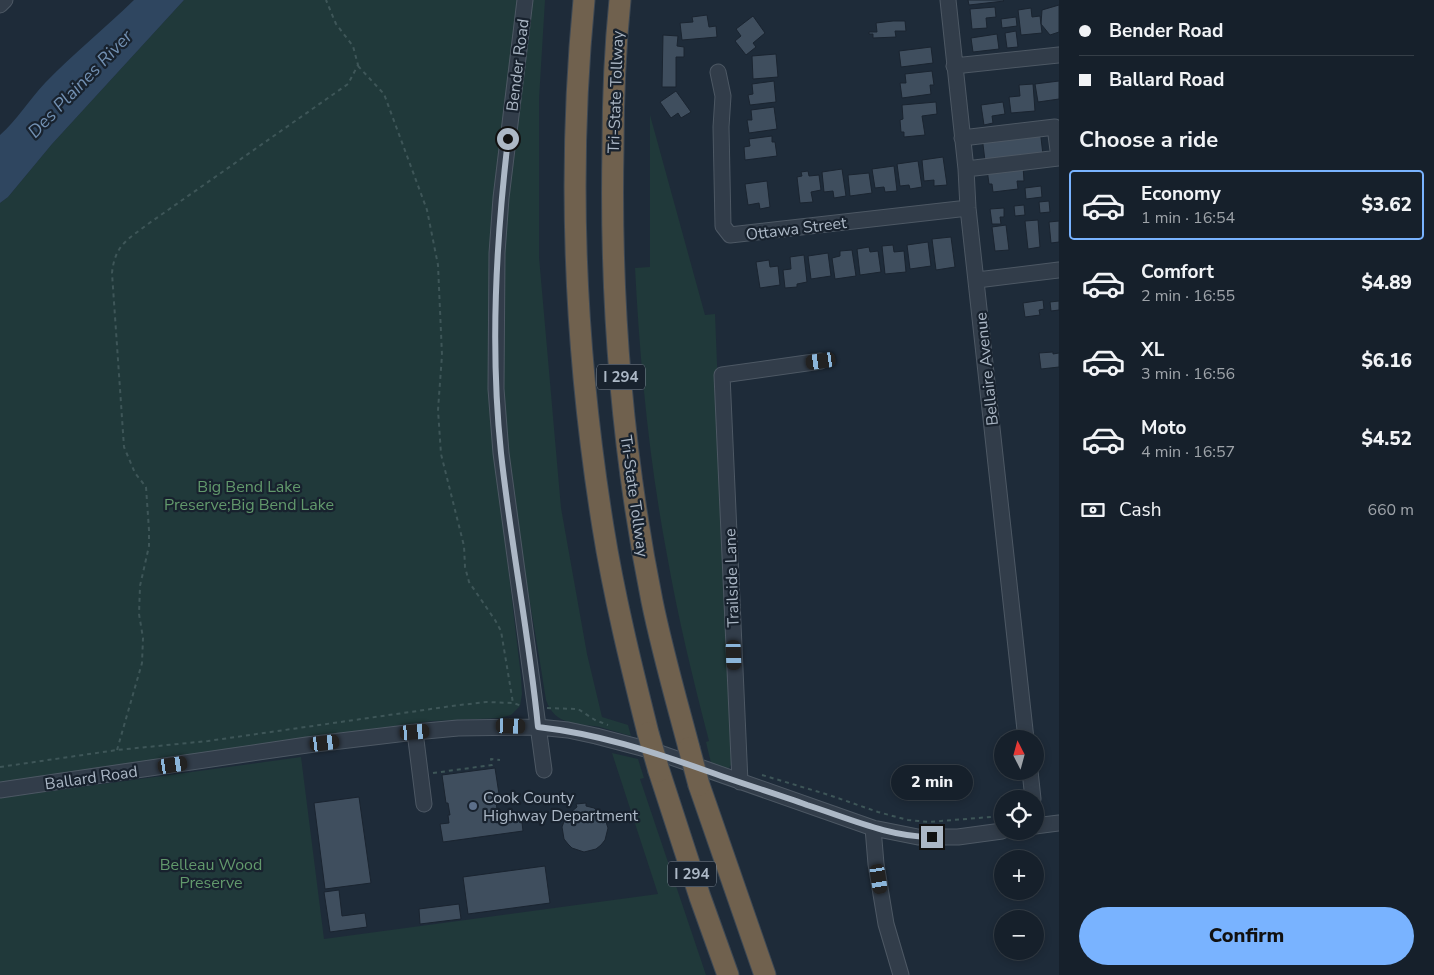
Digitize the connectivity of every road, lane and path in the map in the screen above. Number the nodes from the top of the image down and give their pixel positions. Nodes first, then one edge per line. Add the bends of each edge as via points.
1 (4, 0) edge
2 (326, 0) edge
3 (525, 0) edge
4 (584, 0) edge
5 (620, 0) edge
6 (948, 0) edge
7 (0, 5) edge
8 (1059, 55) edge
9 (358, 66) junction
10 (954, 66) junction
11 (718, 72) dead end
12 (962, 138) junction
13 (966, 168) junction
14 (968, 208) junction
15 (1059, 270) edge
16 (977, 280) junction
17 (821, 361) dead end
18 (538, 727) junction
19 (1025, 730) edge
20 (415, 732) junction
21 (117, 750) junction
22 (500, 760) dead end
23 (0, 767) edge
24 (544, 770) dead end
25 (420, 774) junction
26 (756, 776) dead end
27 (740, 782) junction
28 (0, 790) edge
29 (424, 804) dead end
30 (994, 817) edge
31 (1044, 823) edge
32 (1059, 823) edge
33 (873, 828) junction
34 (994, 832) edge
35 (728, 975) edge
36 (766, 975) edge
37 (901, 975) edge

1 - 7 street
2 - 9 path via 336,24 354,46
3 - 18 street, Bender Road via 501,198 497,253 496,389 501,453
4 - 35 highway, I 294, bridge via 576,219 581,336 603,527 648,733
5 - 36 highway, Tri-State Tollway / I 294, bridge via 611,207 614,291 629,463 651,593 670,677 699,785
6 - 10 street, Bellaire Avenue
8 - 10 street
9 - 21 path via 348,84 148,224 118,249 114,259 112,273 124,447 135,473 146,487 149,530 149,546 140,586 142,663
9 - 21 path via 384,94 427,210 438,265 442,355 438,410 441,454 464,546 469,582 501,631 513,703 452,706 208,741
10 - 12 street, Bellaire Avenue
11 - 14 street, Ottawa Street via 723,96 723,226 730,236
12 - 13 street, Bellaire Avenue
12 - 13 street via 1055,127 1059,158
13 - 14 street, Bellaire Avenue
14 - 16 street, Bellaire Avenue
15 - 16 street
16 - 19 street, Bellaire Avenue
17 - 27 street, Trailside Lane via 722,375
18 - 20 street, Ballard Road
18 - 24 street, Bender Road
18 - 27 street, Ballard Road via 587,734 657,752
20 - 25 street
20 - 28 street, Ballard Road
21 - 23 path
22 - 25 path via 491,759 492,765
25 - 29 street
26 - 30 path via 762,774 908,820 929,822
27 - 33 street, Ballard Road
31 - 32 street
33 - 34 street, Ballard Road via 918,837 958,837
33 - 37 street via 886,924

